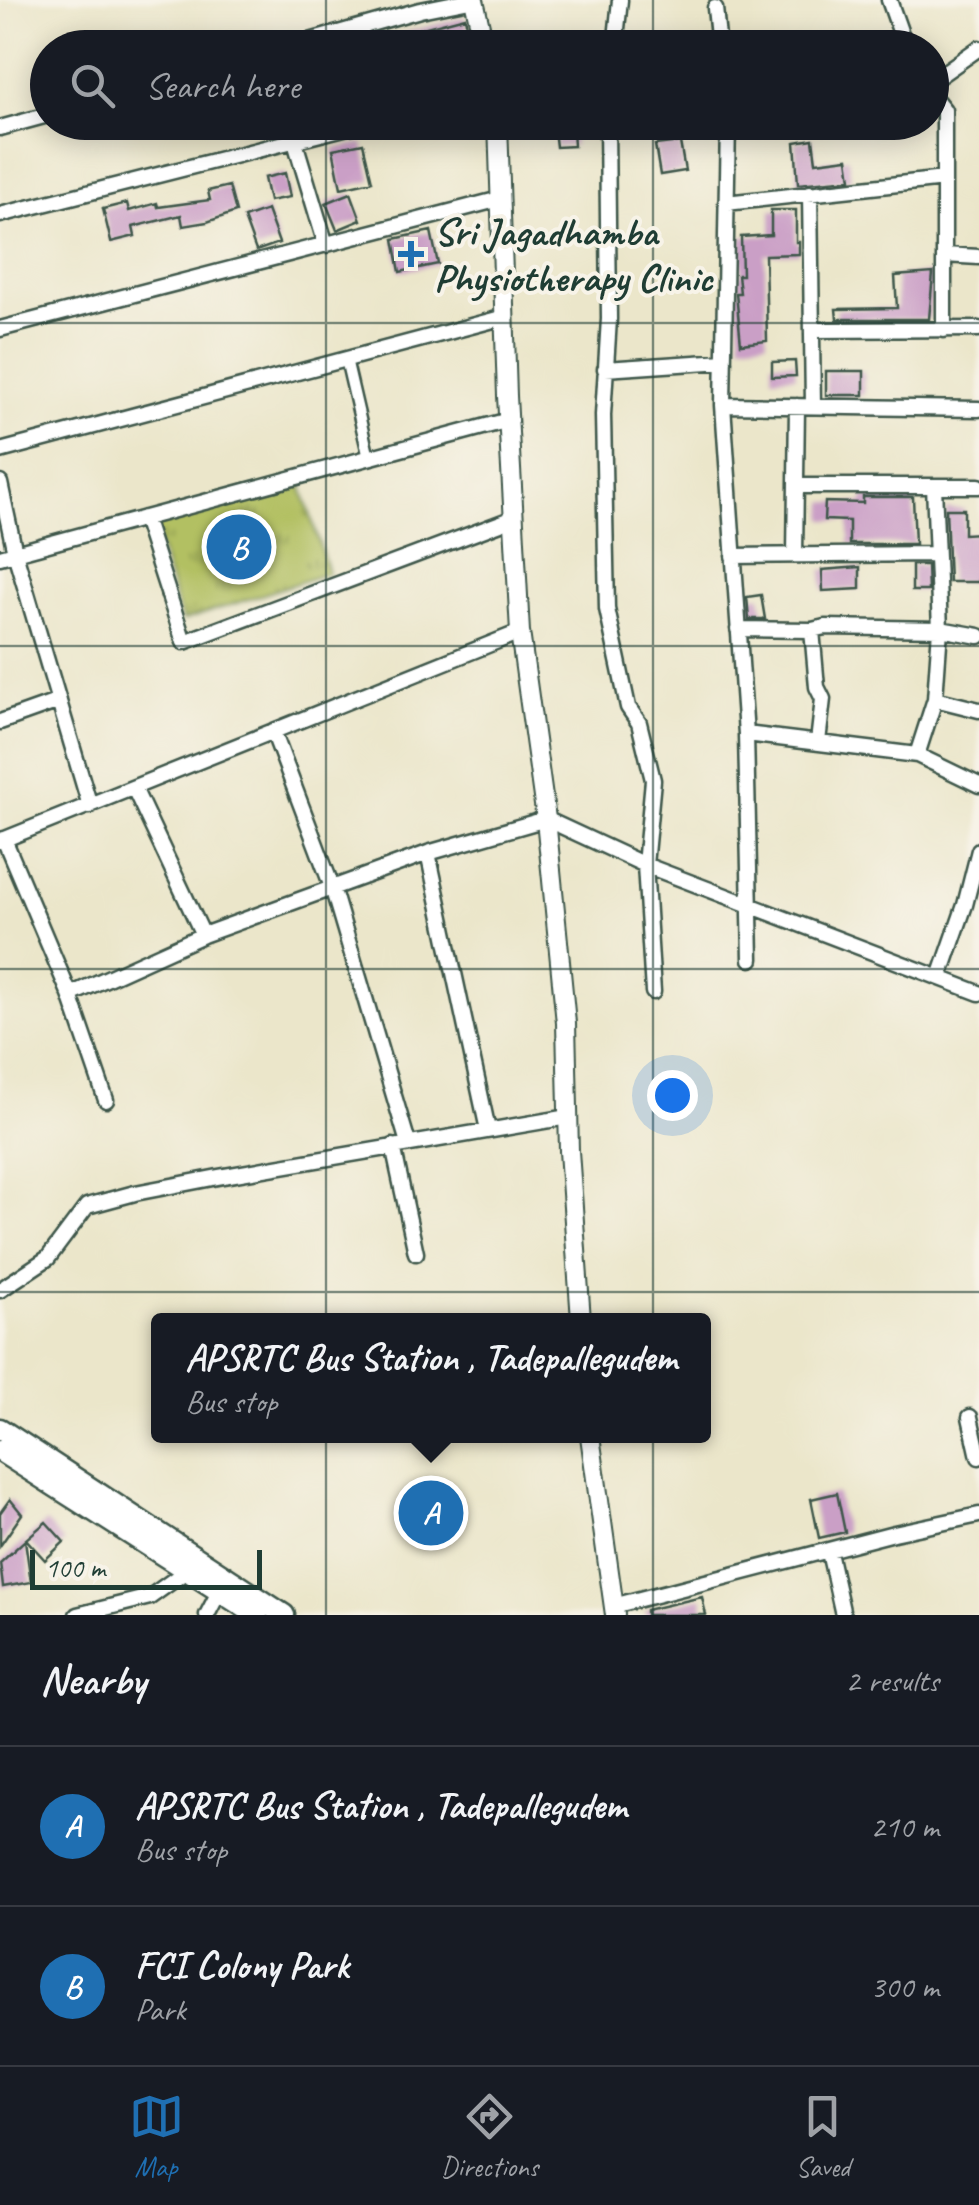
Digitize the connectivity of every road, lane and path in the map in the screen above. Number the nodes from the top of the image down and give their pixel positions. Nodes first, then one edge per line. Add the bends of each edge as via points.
1 (472, 0) edge
2 (620, 0) edge
3 (889, 0) edge
4 (715, 8) dead end
5 (349, 30) edge
6 (481, 30) edge
7 (617, 30) edge
8 (717, 30) edge
9 (900, 30) edge
10 (979, 48) edge
11 (949, 69) edge
12 (30, 120) edge
13 (0, 128) edge
14 (296, 140) joint
15 (498, 140) edge
16 (607, 140) edge
17 (728, 140) edge
18 (944, 140) edge
19 (944, 179) junction
20 (810, 193) junction
21 (500, 199) junction
22 (726, 203) junction
23 (0, 215) edge
24 (326, 245) junction
25 (944, 255) junction
26 (979, 256) edge
27 (504, 317) junction
28 (0, 329) edge
29 (979, 329) edge
30 (812, 330) junction
31 (944, 330) junction
32 (346, 359) junction
33 (724, 362) junction
34 (606, 370) junction
35 (723, 405) junction
36 (805, 406) junction
37 (979, 409) edge
38 (508, 420) junction
39 (0, 451) edge
40 (369, 458) junction
41 (0, 482) edge
42 (796, 486) junction
43 (934, 486) junction
44 (979, 486) edge
45 (144, 518) junction
46 (514, 518) junction
47 (936, 554) junction
48 (8, 555) edge
49 (795, 555) junction
50 (733, 556) junction
51 (738, 629) junction
52 (940, 629) junction
53 (812, 630) junction
54 (520, 632) junction
55 (979, 636) edge
56 (935, 699) junction
57 (59, 701) junction
58 (979, 710) edge
59 (0, 722) edge
60 (273, 731) junction
61 (746, 734) junction
62 (818, 742) junction
63 (917, 754) junction
64 (979, 784) edge
65 (134, 788) junction
66 (90, 806) junction
67 (546, 819) junction
68 (2, 840) edge
69 (979, 850) edge
70 (428, 853) junction
71 (645, 866) junction
72 (332, 887) junction
73 (748, 906) junction
74 (202, 934) junction
75 (751, 959) dead end
76 (940, 977) junction
77 (653, 992) dead end
78 (979, 993) edge
79 (70, 995) junction
80 (106, 1100) dead end
81 (568, 1117) junction
82 (488, 1130) junction
83 (400, 1144) junction
84 (416, 1253) dead end
85 (0, 1290) edge
86 (581, 1313) edge
87 (970, 1417) dead end
88 (0, 1429) edge
89 (591, 1443) edge
90 (0, 1450) edge
91 (979, 1457) edge
92 (979, 1515) edge
93 (829, 1552) junction
94 (188, 1569) junction
95 (220, 1590) junction
96 (614, 1611) edge
97 (77, 1615) edge
98 (207, 1615) edge
99 (258, 1615) edge
100 (284, 1615) edge
101 (843, 1615) edge

1 - 5 street
1 - 6 street
2 - 7 street
3 - 9 street
4 - 8 street
10 - 11 street
12 - 13 street
14 - 23 street
14 - 24 street
15 - 21 street
16 - 34 street
17 - 22 street
18 - 19 street
19 - 20 street
19 - 25 street
20 - 22 street
20 - 30 street
21 - 24 street
21 - 27 street
22 - 33 street
24 - 28 street
25 - 26 street
25 - 31 street
27 - 32 street
27 - 38 street
29 - 31 street
30 - 31 street
30 - 36 street
32 - 39 street
32 - 40 street
33 - 34 street
33 - 35 street
34 - 71 street via 607,609 652,780
35 - 36 street
35 - 50 street
36 - 37 street
36 - 42 street
38 - 40 street
38 - 46 street
40 - 45 street
41 - 48 street
42 - 43 street
42 - 49 street
43 - 44 street
43 - 47 street
45 - 46 street via 184,642
45 - 48 street
46 - 54 street
47 - 49 street
47 - 52 street
48 - 57 street
49 - 50 street
50 - 51 street
51 - 53 street
51 - 61 street
52 - 53 street
52 - 55 street
52 - 56 street
53 - 62 street via 822,699
54 - 60 street
54 - 67 street
56 - 58 street
56 - 63 street
57 - 59 street
57 - 66 street
60 - 65 street
60 - 72 street
61 - 62 street
61 - 73 street
62 - 63 street
63 - 64 street
65 - 66 street
65 - 74 street
66 - 68 street
67 - 70 street
67 - 71 street
67 - 81 street
68 - 79 street
69 - 76 street
70 - 72 street
70 - 82 street
71 - 73 street
71 - 77 street
72 - 74 street
72 - 83 street
73 - 75 street
73 - 76 street
74 - 79 street
76 - 78 street
79 - 80 street
81 - 82 street
81 - 86 street
82 - 83 street
83 - 84 street
83 - 85 street via 87,1206 48,1258
87 - 91 street
88 - 100 main road
89 - 96 street
90 - 94 main road
92 - 93 street
93 - 96 street
93 - 101 street
94 - 95 main road
94 - 97 street via 150,1597
95 - 98 street
95 - 99 main road

